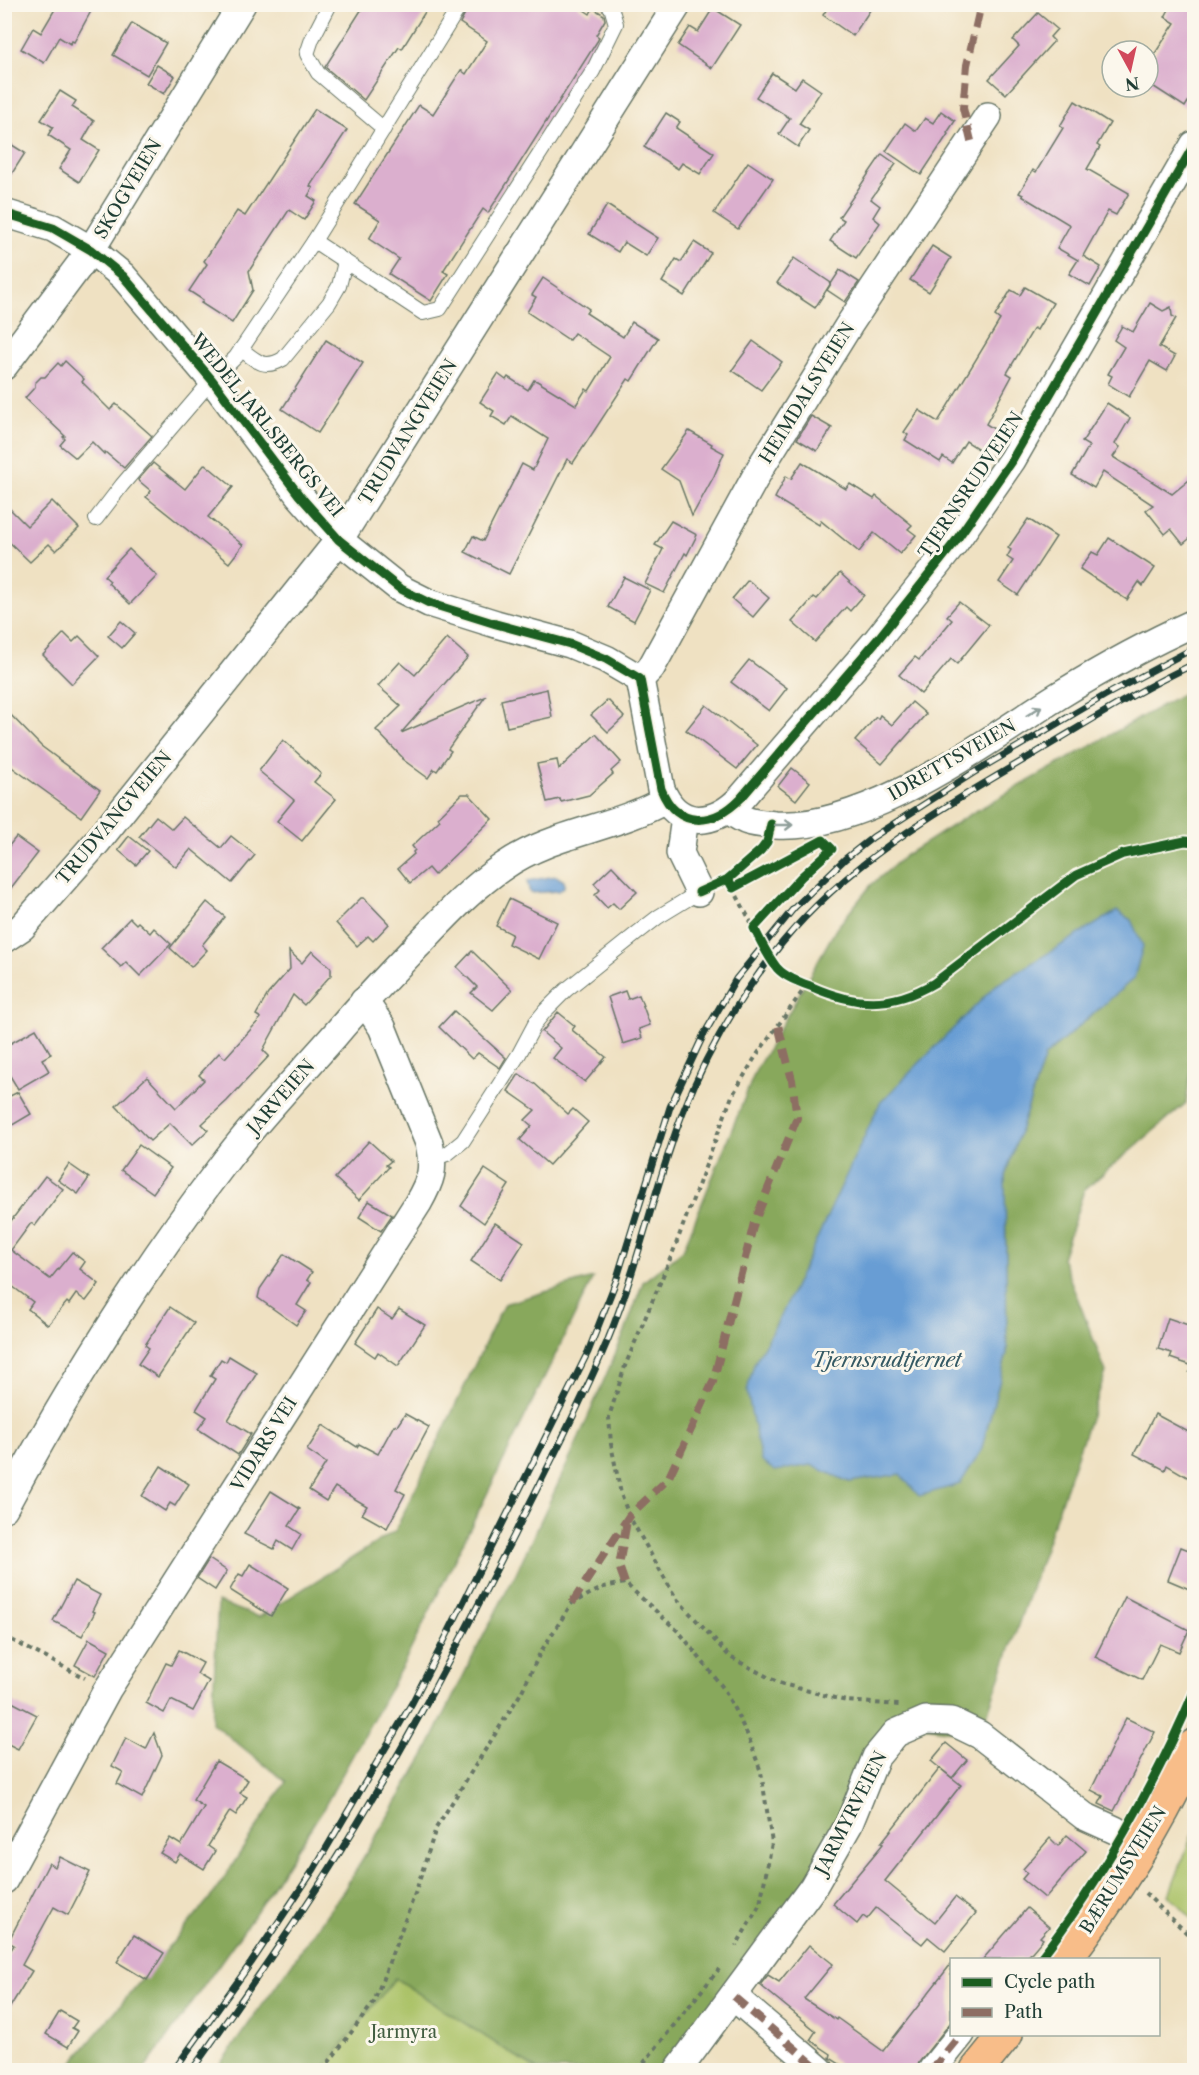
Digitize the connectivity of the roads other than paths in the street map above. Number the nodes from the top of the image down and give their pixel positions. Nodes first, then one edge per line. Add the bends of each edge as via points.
1 (242, 4) edge
2 (330, 4) edge
3 (461, 4) edge
4 (607, 4) edge
5 (678, 4) edge
6 (988, 116) dead end
7 (384, 129) junction
8 (1194, 146) edge
9 (4, 213) edge
10 (314, 242) junction
11 (91, 250) junction
12 (345, 262) junction
13 (241, 349) junction
14 (4, 366) edge
15 (212, 380) junction
16 (96, 519) dead end
17 (339, 540) junction
18 (1194, 623) edge
19 (640, 679) junction
20 (675, 809) junction
21 (729, 810) junction
22 (699, 892) joint
23 (4, 939) edge
24 (364, 1001) junction
25 (433, 1159) junction
26 (7, 1495) edge
27 (1194, 1746) edge
28 (1115, 1830) dead end
29 (4, 1880) edge
30 (1065, 1958) edge
31 (734, 1997) junction
32 (960, 2036) edge
33 (1004, 2036) edge
34 (678, 2070) edge
35 (820, 2070) edge
36 (932, 2070) edge
37 (977, 2070) edge

1 - 11 street, SKOGVEIEN
2 - 7 lane via 307,54 318,73
3 - 7 lane
4 - 12 lane via 616,24 593,71 440,309 423,313
5 - 17 street, TRUDVANGVEIEN
6 - 19 street, HEIMDALSVEIEN via 762,465 651,668
7 - 10 lane
8 - 21 street, TJERNSRUDVEIEN via 1014,457 968,524 878,639
9 - 11 street, WEDEL JARLSBERGS VEI via 53,228
10 - 12 lane
10 - 13 lane
11 - 14 street, SKOGVEIEN
11 - 15 street, WEDEL JARLSBERGS VEI via 123,276
12 - 13 lane via 339,286 329,303 283,359 265,364
13 - 15 lane
15 - 16 lane
15 - 17 street, WEDEL JARLSBERGS VEI via 299,495
17 - 19 street, WEDEL JARLSBERGS VEI via 399,588 419,598 570,644
17 - 23 street, TRUDVANGVEIEN via 97,842 22,927
21 -> 18 street, IDRETTSVEIEN via 748,821 794,825 849,813 890,797 1116,662
19 - 20 street via 661,789
20 - 21 street via 711,818
20 - 22 street via 680,854
20 - 24 street, JARVEIEN via 635,815 523,854 457,904
22 - 25 lane via 636,934 545,1011 463,1141
24 - 25 street via 382,1027
24 - 26 street, JARVEIEN via 226,1161 160,1249
25 - 29 street, VIDARS VEI via 430,1180 418,1203 107,1690
27 - 30 main road, BÆRUMSVEIEN via 1157,1821 1125,1874
28 - 31 street, JARMYRVEIEN via 1084,1816 980,1735 951,1721 926,1720 896,1733 876,1757 849,1824 813,1887
31 - 34 street, JARMYRVEIEN
31 - 35 street
32 - 36 street
33 - 37 main road

